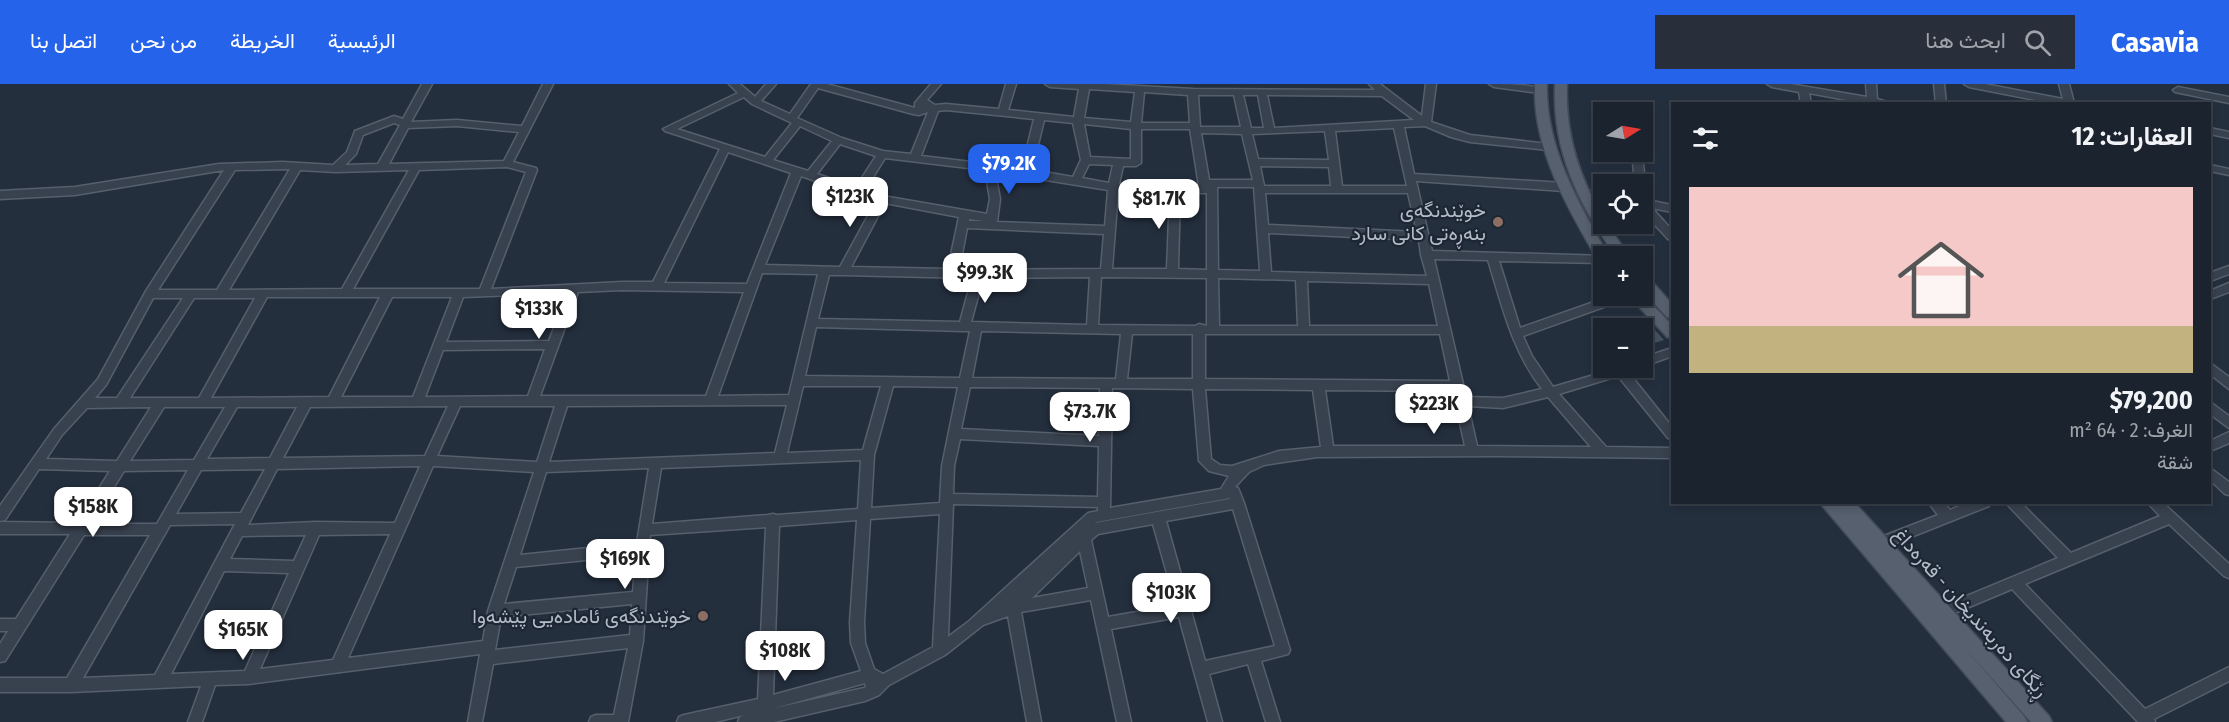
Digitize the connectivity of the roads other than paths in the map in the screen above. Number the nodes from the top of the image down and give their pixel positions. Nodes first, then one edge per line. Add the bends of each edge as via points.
1 (427, 84) edge
2 (548, 84) edge
3 (733, 84) edge
4 (771, 84) edge
5 (816, 84) edge
6 (936, 84) edge
7 (1011, 84) edge
8 (1050, 84) edge
9 (1374, 84) edge
10 (1431, 84) edge
11 (1494, 84) edge
12 (1561, 84) edge
13 (1772, 84) edge
14 (1871, 84) edge
15 (1939, 84) edge
16 (1969, 84) edge
17 (2064, 84) edge
18 (1085, 85) edge
19 (1120, 86) edge
20 (1540, 87) edge
21 (2177, 87) edge
22 (1140, 89) junction
23 (1190, 89) edge
24 (1803, 89) junction
25 (1258, 90) edge
26 (746, 93) junction
27 (1238, 93) junction
28 (1385, 93) junction
29 (922, 100) junction
30 (1872, 100) junction
31 (2229, 100) edge
32 (755, 102) junction
33 (1806, 102) edge
34 (1880, 102) edge
35 (1941, 102) edge
36 (2064, 102) edge
37 (2069, 102) edge
38 (2181, 102) edge
39 (723, 104) junction
40 (913, 111) junction
41 (932, 112) junction
42 (1002, 114) junction
43 (1039, 118) junction
44 (796, 119) junction
45 (1078, 122) junction
46 (404, 123) junction
47 (1425, 123) junction
48 (1398, 124) junction
49 (1136, 126) junction
50 (1195, 128) junction
51 (1330, 128) junction
52 (525, 129) junction
53 (1245, 131) junction
54 (1270, 131) junction
55 (2211, 131) edge
56 (2229, 135) edge
57 (838, 140) junction
58 (1549, 147) junction
59 (725, 148) junction
60 (882, 154) junction
61 (915, 158) junction
62 (1086, 160) junction
63 (766, 162) junction
64 (1119, 162) junction
65 (1254, 162) junction
66 (507, 164) junction
67 (1334, 164) junction
68 (297, 166) junction
69 (416, 166) junction
70 (382, 167) junction
71 (989, 167) junction
72 (231, 168) junction
73 (2211, 168) edge
74 (335, 169) junction
75 (797, 172) junction
76 (1026, 172) junction
77 (2229, 172) edge
78 (810, 176) junction
79 (1411, 177) junction
80 (1076, 180) junction
81 (1113, 187) junction
82 (1206, 187) junction
83 (1260, 187) junction
84 (1564, 187) junction
85 (1175, 189) junction
86 (1414, 189) junction
87 (1337, 190) junction
88 (858, 192) junction
89 (1583, 194) junction
90 (0, 195) edge
91 (1593, 195) edge
92 (882, 199) junction
93 (1653, 205) edge
94 (1671, 208) edge
95 (1653, 216) edge
96 (990, 218) junction
97 (964, 219) junction
98 (1264, 229) junction
99 (1109, 230) junction
100 (1671, 235) edge
101 (1422, 236) junction
102 (1597, 246) edge
103 (1617, 246) edge
104 (1426, 255) junction
105 (1492, 257) junction
106 (1593, 259) edge
107 (758, 269) junction
108 (2229, 270) edge
109 (824, 271) junction
110 (843, 272) junction
111 (953, 273) junction
112 (1172, 273) junction
113 (979, 274) junction
114 (1101, 274) junction
115 (1211, 274) junction
116 (1266, 276) junction
117 (1301, 277) junction
118 (2211, 277) edge
119 (1431, 280) junction
120 (657, 286) junction
121 (2229, 287) edge
122 (574, 288) junction
123 (751, 288) junction
124 (264, 292) junction
125 (221, 293) junction
126 (345, 293) junction
127 (387, 293) junction
128 (459, 293) junction
129 (484, 293) junction
130 (1653, 293) edge
131 (150, 294) junction
132 (191, 294) junction
133 (2211, 295) edge
134 (1594, 306) edge
135 (1646, 306) edge
136 (1671, 313) edge
137 (812, 323) junction
138 (970, 327) junction
139 (1199, 328) junction
140 (1213, 328) junction
141 (1092, 329) junction
142 (1127, 330) junction
143 (1304, 330) junction
144 (1443, 330) junction
145 (1671, 332) edge
146 (1517, 334) junction
147 (553, 345) junction
148 (438, 346) junction
149 (1671, 352) edge
150 (1653, 359) edge
151 (2229, 366) edge
152 (2212, 370) edge
153 (1597, 378) edge
154 (1632, 378) edge
155 (798, 381) junction
156 (888, 382) junction
157 (965, 384) junction
158 (1106, 384) junction
159 (1120, 384) junction
160 (2229, 384) edge
161 (1199, 385) junction
162 (1457, 386) junction
163 (1319, 387) junction
164 (1551, 392) junction
165 (563, 400) junction
166 (710, 400) junction
167 (794, 400) junction
168 (456, 401) junction
169 (532, 401) junction
170 (1460, 401) junction
171 (234, 402) junction
172 (306, 402) junction
173 (333, 402) junction
174 (417, 402) junction
175 (84, 403) junction
176 (120, 403) junction
177 (160, 403) junction
178 (202, 403) junction
179 (2211, 408) edge
180 (2229, 423) edge
181 (955, 434) junction
182 (1671, 434) edge
183 (2229, 437) edge
184 (1106, 441) junction
185 (2211, 446) edge
186 (1472, 450) junction
187 (1328, 452) junction
188 (1604, 452) junction
189 (1671, 453) edge
190 (868, 455) junction
191 (780, 458) junction
192 (430, 461) junction
193 (656, 463) junction
194 (35, 464) junction
195 (274, 464) junction
196 (120, 466) junction
197 (197, 466) junction
198 (1248, 466) junction
199 (541, 467) junction
200 (2211, 474) edge
201 (1231, 488) junction
202 (2229, 490) edge
203 (946, 503) junction
204 (1829, 504) edge
205 (1846, 504) edge
206 (1936, 504) edge
207 (1978, 504) edge
208 (2012, 504) edge
209 (2155, 504) edge
210 (1104, 509) junction
211 (866, 513) junction
212 (0, 516) edge
213 (1158, 517) junction
214 (1948, 517) junction
215 (245, 518) junction
216 (2170, 518) junction
217 (773, 519) junction
218 (163, 525) junction
219 (0, 528) edge
220 (316, 528) junction
221 (398, 528) junction
222 (80, 529) junction
223 (644, 530) junction
224 (238, 531) junction
225 (1083, 532) junction
226 (1881, 543) junction
227 (644, 548) junction
228 (2068, 560) junction
229 (510, 562) junction
230 (220, 565) junction
231 (298, 567) junction
232 (2229, 572) edge
233 (2014, 582) junction
234 (1010, 592) junction
235 (1096, 593) junction
236 (640, 597) junction
237 (1013, 607) junction
238 (1184, 610) junction
239 (495, 611) junction
240 (1943, 612) junction
241 (1103, 624) junction
242 (0, 625) edge
243 (19, 626) junction
244 (973, 626) junction
245 (636, 641) junction
246 (940, 651) junction
247 (486, 652) junction
248 (0, 656) edge
249 (1253, 659) junction
250 (337, 666) junction
251 (1200, 669) junction
252 (2229, 674) edge
253 (249, 677) junction
254 (210, 680) junction
255 (159, 682) junction
256 (876, 682) junction
257 (0, 685) edge
258 (71, 685) junction
259 (765, 704) junction
260 (797, 709) edge
261 (2145, 720) edge
262 (195, 722) edge
263 (475, 722) edge
264 (596, 722) edge
265 (620, 722) edge
266 (684, 722) edge
267 (746, 722) edge
268 (1034, 722) edge
269 (1124, 722) edge
270 (1215, 722) edge
271 (1273, 722) edge
272 (2018, 722) edge
273 (2043, 722) edge

1 - 46 street
2 - 52 street
3 - 26 street
3 - 39 street
4 - 32 street
5 - 40 street
5 - 44 street
6 - 29 street
7 - 42 street
8 - 18 street
9 - 28 street
10 - 47 street
11 - 20 street
12 - 89 main road via 1560,125
13 - 24 street
14 - 30 street
15 - 35 street
16 - 36 street
17 - 37 street
18 - 19 street
18 - 45 street
19 - 22 street
20 - 58 main road
21 - 31 street
21 - 38 street
22 - 23 street
22 - 49 street
23 - 27 street
23 - 50 street
24 - 30 street
24 - 33 street
25 - 27 street
25 - 28 street
25 - 54 street
26 - 32 street
26 - 39 street
27 - 53 street
28 - 47 street
29 - 40 street
29 - 41 street
30 - 34 street
32 - 44 street
39 - 59 street via 668,129
40 - 41 street
41 - 42 street via 946,107
41 - 61 street
42 - 43 street
43 - 45 street
43 - 76 street
44 - 57 street
44 - 63 street
45 - 49 street
45 - 62 street
46 - 52 street
46 - 70 street
46 - 74 street via 387,121 359,133 351,154
47 - 48 street
47 - 58 street via 1483,140
48 - 51 street
48 - 79 street
49 - 50 street
49 - 64 street via 1136,163
50 - 53 street
50 - 82 street
51 - 54 street
51 - 67 street
52 - 66 street
53 - 54 street
53 - 65 street
55 - 56 street
57 - 60 street
57 - 78 street
58 - 84 main road
59 - 63 street
59 - 120 street
60 - 61 street
60 - 88 street
61 - 71 street
62 - 64 street
62 - 80 street
63 - 75 street
64 - 81 street
65 - 67 street
65 - 83 street
66 - 69 street
66 - 129 street via 532,170
67 - 87 street
68 - 72 street
68 - 74 street
68 - 125 street
69 - 70 street
69 - 126 street
70 - 74 street
71 - 76 street
71 - 96 street via 995,199
72 - 90 street via 204,168 75,191
72 - 131 street
73 - 77 street
75 - 78 street
75 - 107 street
76 - 80 street
78 - 88 street
79 - 84 street
79 - 86 street
80 - 81 street
81 - 85 street
81 - 99 street
82 - 83 street
82 - 85 street
82 - 115 street
83 - 87 street
83 - 98 street
84 - 102 main road
85 - 112 street
86 - 87 street
86 - 101 street
88 - 92 street
89 - 91 street
89 - 103 main road
92 - 97 street
92 - 110 street
93 - 94 street
95 - 100 street
96 - 97 street
96 - 99 street
97 - 111 street
98 - 101 street
98 - 116 street
99 - 114 street
101 - 104 street
104 - 105 street
104 - 119 street
105 - 106 street
105 - 146 street
107 - 109 street
107 - 123 street
108 - 118 street
109 - 110 street
109 - 137 street
110 - 111 street
111 - 113 street
112 - 114 street
112 - 115 street
113 - 114 street
113 - 138 street
114 - 141 street
115 - 116 street
115 - 140 street
116 - 117 street
117 - 119 street
117 - 143 street
119 - 144 street
120 - 122 street
120 - 123 street
121 - 133 street
122 - 129 street
122 - 147 street
123 - 166 street
124 - 125 street
124 - 126 street
124 - 178 street
125 - 132 street
126 - 127 street
127 - 128 street
127 - 173 street
128 - 129 street
128 - 148 street
130 - 136 main road
131 - 132 street
131 - 175 street via 102,382
132 - 176 street
134 - 146 street
135 - 145 main road
137 - 138 street
137 - 155 street
138 - 141 street
138 - 157 street
139 - 140 street
139 - 142 street
139 - 161 street
140 - 143 street
141 - 142 street
142 - 159 street
143 - 144 street
144 - 162 street
146 - 164 street via 1528,360
147 - 148 street
147 - 169 street
148 - 174 street
149 - 150 street
151 - 152 street
152 - 160 street
153 - 164 street
154 - 182 street
155 - 156 street
155 - 167 street
156 - 157 street
156 - 190 street
157 - 158 street
157 - 181 street
158 - 159 street
158 - 184 street
159 - 161 street
161 - 163 street
161 - 201 street via 1205,461
162 - 163 street
162 - 170 street
163 - 187 street
164 - 170 street via 1503,403
164 - 188 street
165 - 166 street
165 - 169 street
165 - 199 street
166 - 167 street
167 - 191 street
168 - 169 street
168 - 174 street
168 - 192 street
170 - 186 street
171 - 172 street
171 - 178 street
171 - 197 street
172 - 173 street
172 - 195 street
173 - 174 street
175 - 176 street
175 - 194 street
176 - 177 street
177 - 178 street
177 - 196 street
179 - 180 street
181 - 184 street
181 - 203 street
183 - 185 street
184 - 210 street
186 - 187 street
186 - 188 street
187 - 198 street via 1278,457
188 - 189 street
190 - 191 street
190 - 211 street
191 - 193 street
192 - 195 street
192 - 199 street
192 - 221 street
193 - 199 street
193 - 223 street
194 - 196 street
194 - 212 street
195 - 197 street
195 - 215 street
196 - 197 street
196 - 222 street
197 - 218 street
198 - 201 street
198 - 201 street
199 - 229 street
200 - 202 street
201 - 210 street
201 - 213 street
201 - 249 street via 1283,650
203 - 210 street
203 - 211 street
203 - 246 street
204 - 272 main road
205 - 226 main road, ڕێگای دەربەندیخان - قەرەداغ
206 - 214 street
207 - 214 street
208 - 228 street
209 - 216 street
210 - 225 street
211 - 217 street
211 - 256 street via 857,633
213 - 225 street
213 - 238 street
214 - 226 street
215 - 218 street
215 - 224 street
216 - 228 street
216 - 232 street
217 - 223 street
217 - 259 street
218 - 222 street
218 - 258 street
219 - 222 street
220 - 221 street
220 - 224 street
220 - 231 street
221 - 250 street
222 - 243 street
223 - 227 street
224 - 230 street
225 - 234 street
225 - 235 street
225 - 237 street
226 - 240 main road, ڕێگای دەربەندیخان - قەرەداغ
227 - 229 street
227 - 236 street
228 - 233 street
229 - 239 street
230 - 231 street
230 - 255 street
231 - 253 street
233 - 240 street
233 - 261 street
234 - 237 street
234 - 244 street
235 - 237 street
235 - 241 street
236 - 239 street
236 - 245 street
237 - 244 street
237 - 268 street
238 - 241 street
238 - 251 street
239 - 247 street
240 - 273 main road, ڕێگای دەربەندیخان - قەرەداغ
241 - 269 street
242 - 243 street
243 - 248 street
244 - 246 street
245 - 247 street
245 - 265 street
246 - 256 street
247 - 250 street
247 - 263 street
249 - 251 street
249 - 271 street
250 - 253 street
251 - 270 street
252 - 261 street
253 - 254 street
254 - 255 street
254 - 262 street
255 - 258 street
256 - 260 street
257 - 258 street
259 - 260 street
259 - 266 street
260 - 267 street
264 - 265 street

